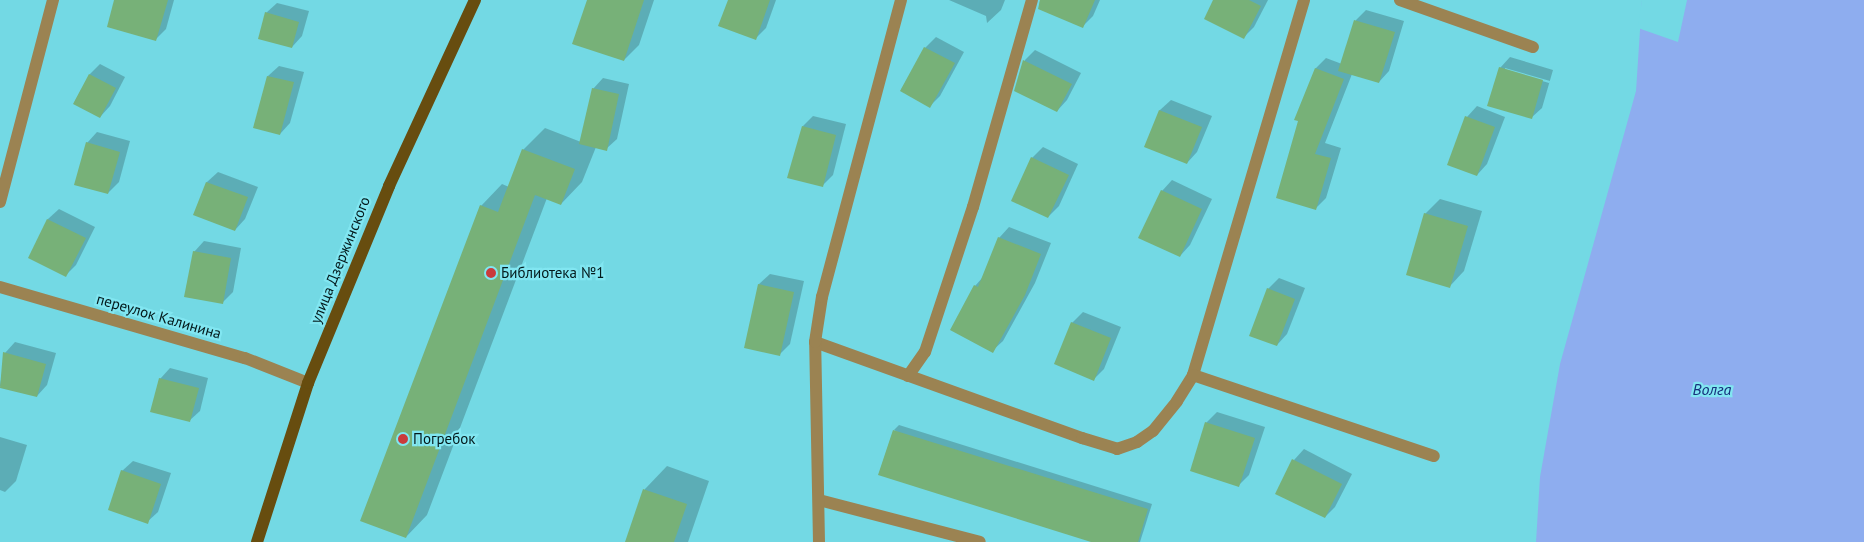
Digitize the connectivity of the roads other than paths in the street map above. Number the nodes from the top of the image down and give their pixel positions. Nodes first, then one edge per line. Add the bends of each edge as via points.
1 (53, 0) edge
2 (475, 0) edge
3 (901, 0) edge
4 (1032, 0) edge
5 (1304, 0) edge
6 (1400, 0) edge
7 (1533, 47) dead end
8 (0, 202) edge
9 (0, 287) edge
10 (815, 342) junction
11 (1193, 375) junction
12 (908, 376) junction
13 (308, 383) junction
14 (1434, 456) dead end
15 (818, 500) junction
16 (257, 542) edge
17 (819, 542) edge
18 (980, 542) edge

1 - 8 street
2 - 13 main road, улица Дзержинского via 389,186
3 - 10 street via 822,297
4 - 12 street via 973,207 926,352
5 - 11 street
6 - 7 street
9 - 13 street, переулок Калинина via 245,358
10 - 12 street
10 - 15 street
11 - 12 street via 1178,401 1153,431 1137,442 1117,449
11 - 14 street
13 - 16 main road, улица Дзержинского
15 - 17 street
15 - 18 street

